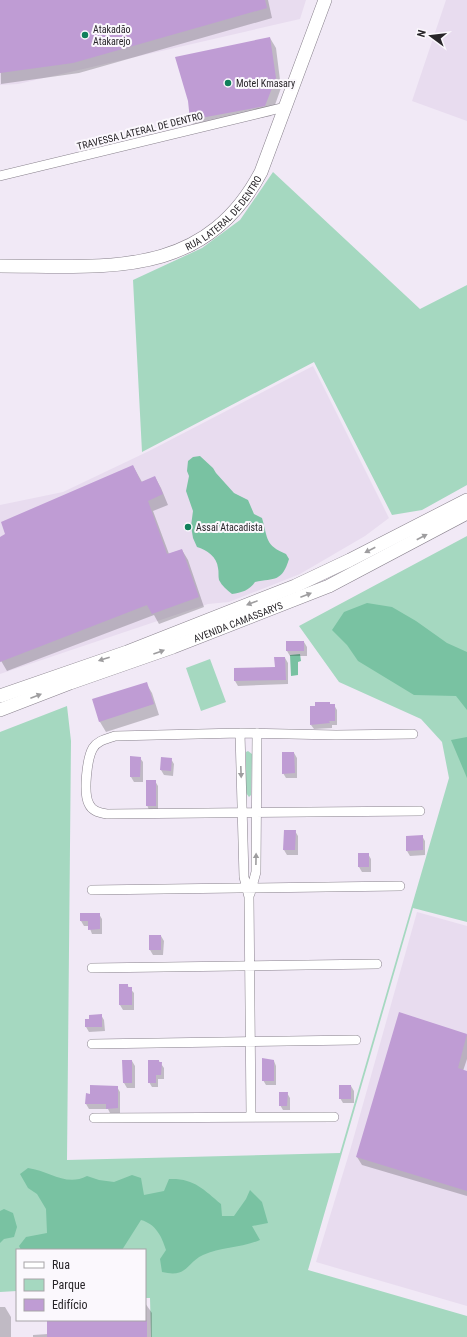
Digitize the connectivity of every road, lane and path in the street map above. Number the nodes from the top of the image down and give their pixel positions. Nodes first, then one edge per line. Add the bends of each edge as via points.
1 (325, 0) edge
2 (285, 107) junction
3 (0, 176) edge
4 (0, 266) edge
5 (467, 500) edge
6 (467, 513) edge
7 (0, 696) edge
8 (0, 710) edge
9 (240, 733) junction
10 (257, 733) junction
11 (413, 734) dead end
12 (420, 811) dead end
13 (242, 813) junction
14 (256, 813) junction
15 (400, 886) dead end
16 (92, 890) dead end
17 (249, 891) junction
18 (250, 964) junction
19 (377, 964) dead end
20 (92, 968) dead end
21 (356, 1040) dead end
22 (250, 1041) junction
23 (92, 1044) dead end
24 (251, 1117) junction
25 (334, 1117) dead end
26 (94, 1118) dead end

1 - 2 street, RUA LATERAL DE DENTRO
2 - 3 street, TRAVESSA LATERAL DE DENTRO
2 - 4 street, RUA LATERAL DE DENTRO via 251,192 228,219 193,245 141,263
5 -> 7 street, AVENIDA CAMASSARYS via 295,586 127,652
8 -> 6 street, AVENIDA CAMASSARYS via 174,647 329,586
9 - 10 street
9 -> 13 street
9 - 13 street via 115,736 102,740 94,747 89,758 87,800 93,809 107,814
10 - 11 street
10 - 14 street
12 - 14 street
13 - 14 street
13 - 17 street via 244,877
17 -> 14 street via 256,872
15 - 17 street
16 - 17 street
17 - 18 street
18 - 19 street
18 - 20 street
18 - 22 street
21 - 22 street
22 - 23 street
22 - 24 street
24 - 25 street
24 - 26 street

